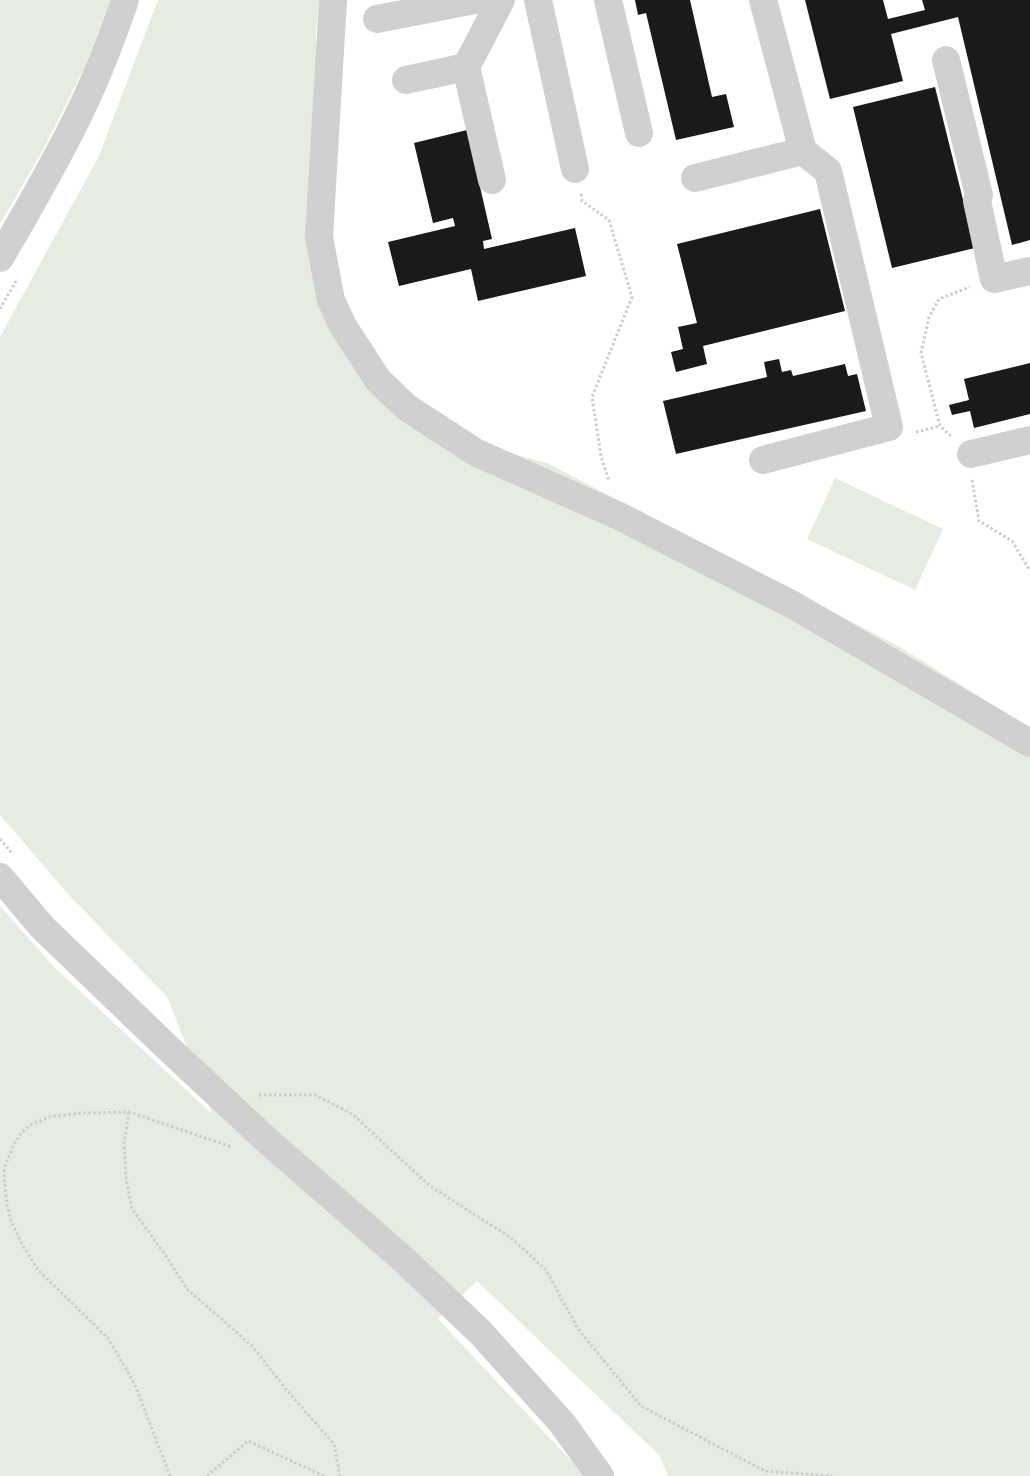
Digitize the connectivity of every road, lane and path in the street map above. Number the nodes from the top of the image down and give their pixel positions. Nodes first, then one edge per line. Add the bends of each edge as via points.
1 (125, 0) edge
2 (333, 0) edge
3 (475, 0) edge
4 (501, 0) edge
5 (538, 0) edge
6 (608, 0) edge
7 (763, 0) edge
8 (377, 19) dead end
9 (946, 60) dead end
10 (466, 67) junction
11 (406, 80) dead end
12 (639, 133) dead end
13 (803, 151) junction
14 (575, 169) joint
15 (696, 178) dead end
16 (492, 180) dead end
17 (0, 258) edge
18 (1030, 271) edge
19 (994, 279) junction
20 (1030, 440) edge
21 (971, 454) junction
22 (763, 460) dead end
23 (621, 517) junction
24 (1030, 570) edge
25 (1030, 743) edge
26 (0, 876) edge
27 (255, 1095) dead end
28 (129, 1112) junction
29 (271, 1144) junction
30 (170, 1476) edge
31 (207, 1476) edge
32 (324, 1476) edge
33 (340, 1476) edge
34 (600, 1476) edge
35 (832, 1476) edge

1 - 17 street via 76,119
2 - 23 street via 319,237 331,300 344,326 378,380 406,407 475,452
3 - 8 street
4 - 10 street
5 - 14 street
6 - 12 street
7 - 13 street
9 - 19 street via 979,195 977,201
10 - 11 street
10 - 16 street
13 - 15 street
13 - 22 street via 828,171 888,427
14 - 23 path via 582,200 609,220 632,297 592,397 601,456
18 - 19 street
19 - 21 path via 939,299 929,317 921,353 940,426
20 - 21 street
21 - 24 path via 969,464 979,521 1012,542
23 - 25 street via 793,604
26 - 29 street via 42,926
27 - 35 path via 315,1095 352,1114 430,1186 510,1237 546,1270 578,1330 641,1406 765,1471
28 - 29 path via 246,1152
28 - 30 path via 52,1116 32,1124 22,1132 8,1155 4,1166 5,1191 11,1221 22,1246 39,1271 108,1338 135,1385
28 - 33 path via 124,1143 132,1209 187,1289 251,1346 334,1444
29 - 34 street via 402,1258 480,1332 562,1423
31 - 32 path via 248,1441

